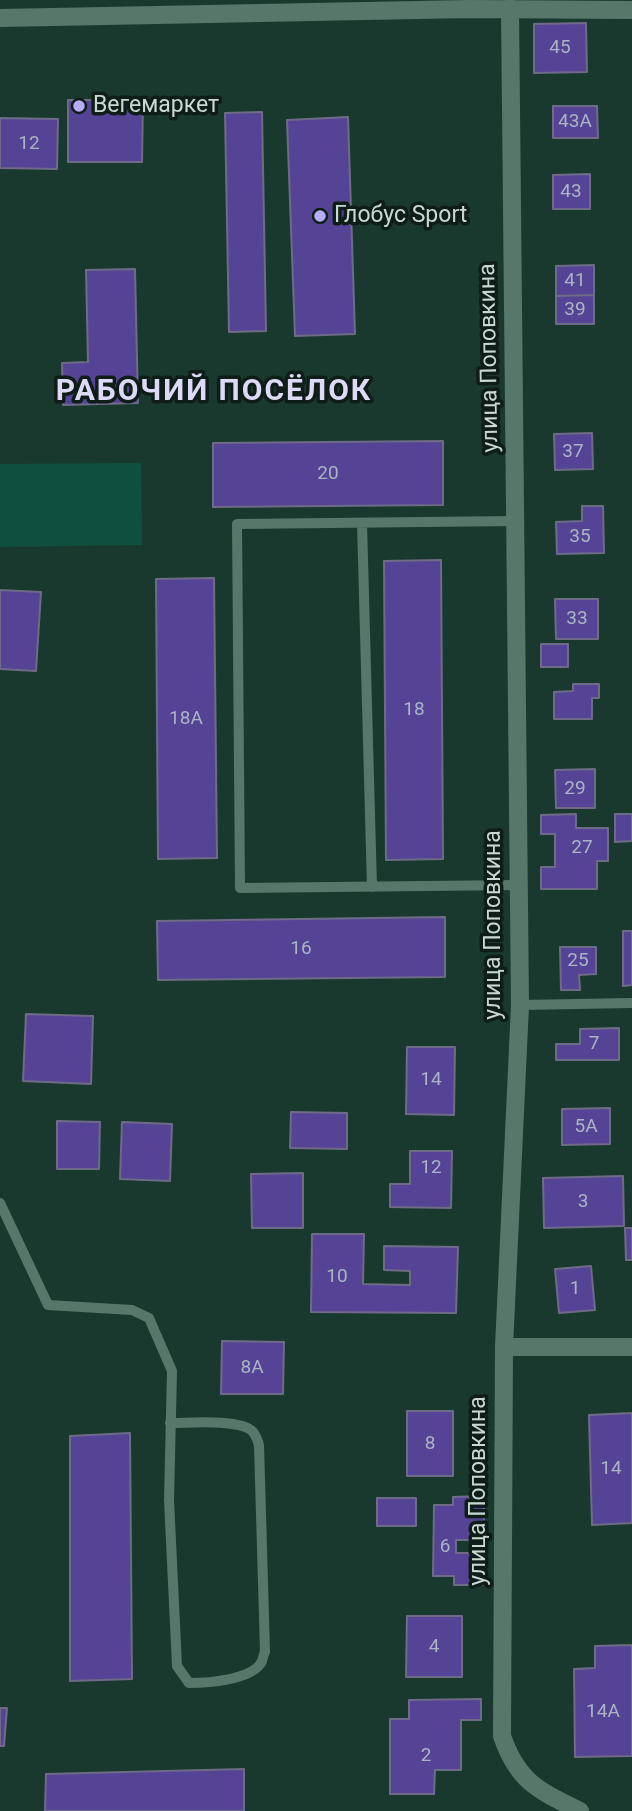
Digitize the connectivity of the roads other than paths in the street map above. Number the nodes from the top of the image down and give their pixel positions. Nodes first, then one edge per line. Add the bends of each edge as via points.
1 (510, 4) edge
2 (632, 10) edge
3 (0, 18) edge
4 (516, 521) junction
5 (362, 523) junction
6 (519, 885) junction
7 (372, 887) junction
8 (632, 1003) edge
9 (520, 1005) junction
10 (0, 1203) edge
11 (504, 1347) junction
12 (632, 1347) edge
13 (170, 1423) junction
14 (580, 1811) edge

1 - 2 street
1 - 3 street
1 - 4 street, улица Поповкина
4 - 5 lane
4 - 6 street, улица Поповкина
5 - 7 lane
5 - 7 lane via 237,524 240,888
6 - 7 lane
6 - 9 street, улица Поповкина
8 - 9 lane
9 - 11 street, улица Поповкина
10 - 13 lane via 48,1305 132,1310 149,1318 172,1371
11 - 12 street
11 - 14 street, улица Поповкина via 502,1736 511,1760 526,1778
13 - 13 lane via 177,1666 189,1683 239,1677 261,1664 265,1652 259,1444 256,1434 236,1424

